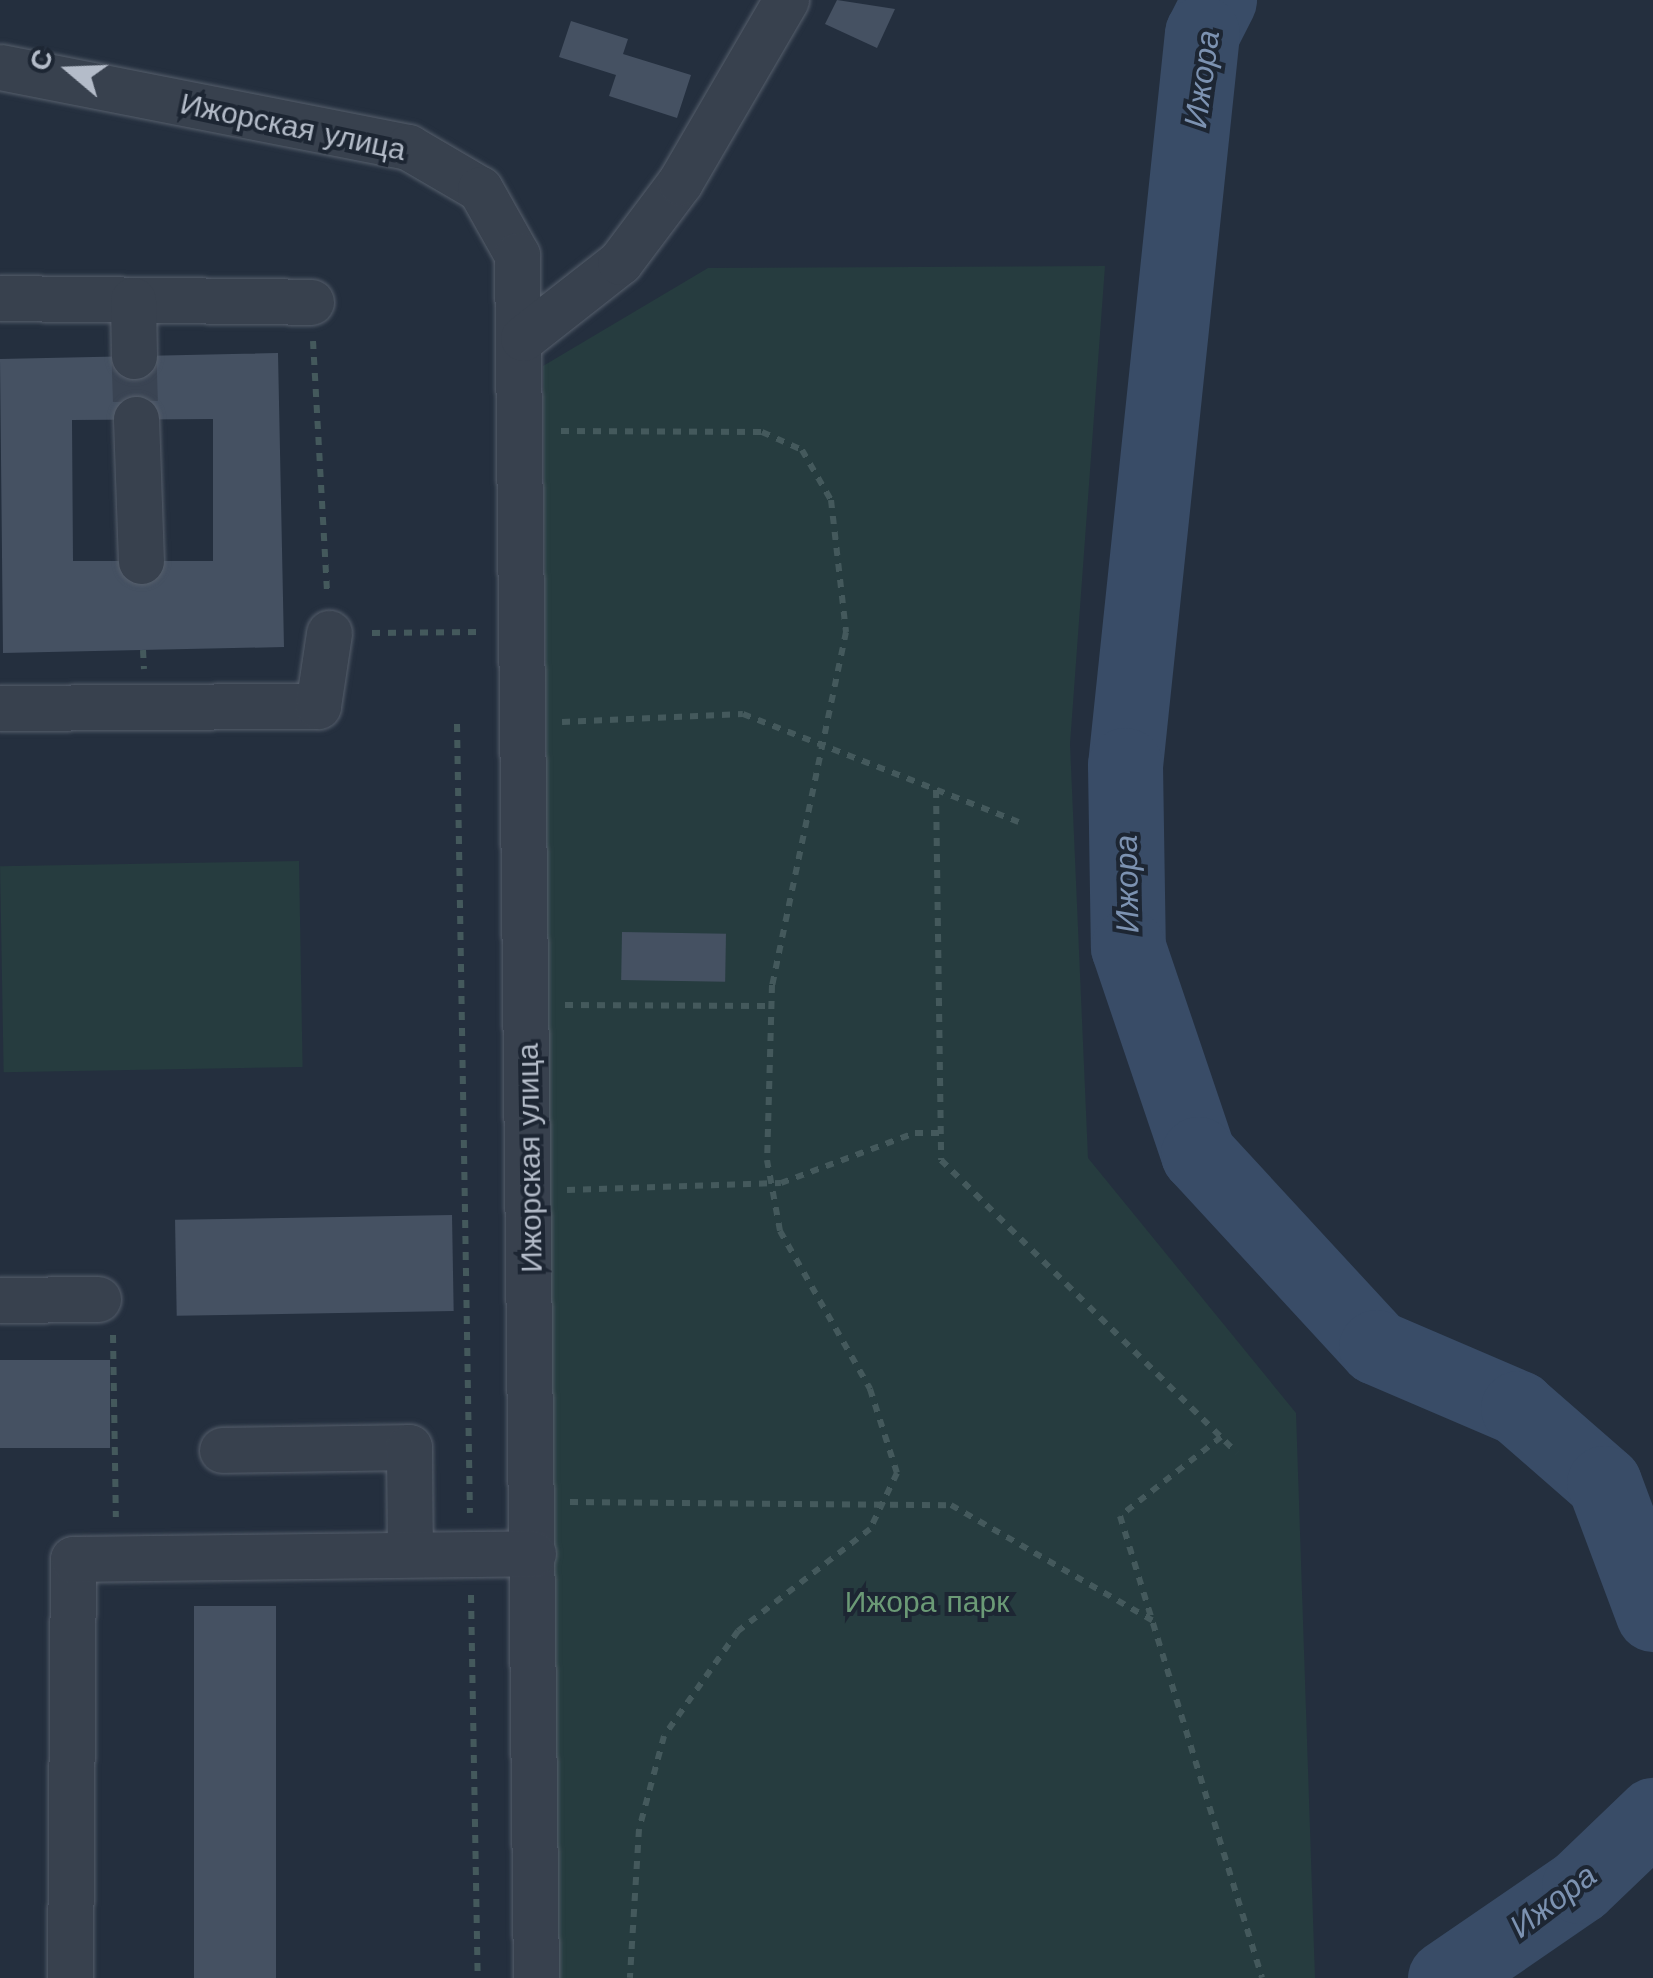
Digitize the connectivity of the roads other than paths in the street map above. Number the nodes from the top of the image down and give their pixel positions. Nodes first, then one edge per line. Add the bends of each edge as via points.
1 (786, 0) edge
2 (0, 67) edge
3 (0, 298) edge
4 (133, 300) junction
5 (311, 302) road end
6 (523, 338) junction
7 (134, 356) tunnel mouth
8 (136, 420) tunnel mouth
9 (141, 561) dead end
10 (329, 633) road end
11 (0, 708) edge
12 (98, 1299) road end
13 (0, 1300) edge
14 (222, 1450) dead end
15 (533, 1553) junction
16 (410, 1554) junction
17 (70, 1978) edge
18 (536, 1978) edge

1 - 6 street via 680,182 620,262
2 - 6 street, Ижорская улица via 408,147 480,189 517,254
3 - 4 street
4 - 5 street
4 - 7 street
6 - 15 street, Ижорская улица
8 - 9 street
10 - 11 street via 318,706
12 - 13 street
14 - 16 street via 409,1448
15 - 16 street
15 - 18 street, Ижорская улица
16 - 17 street via 73,1559

